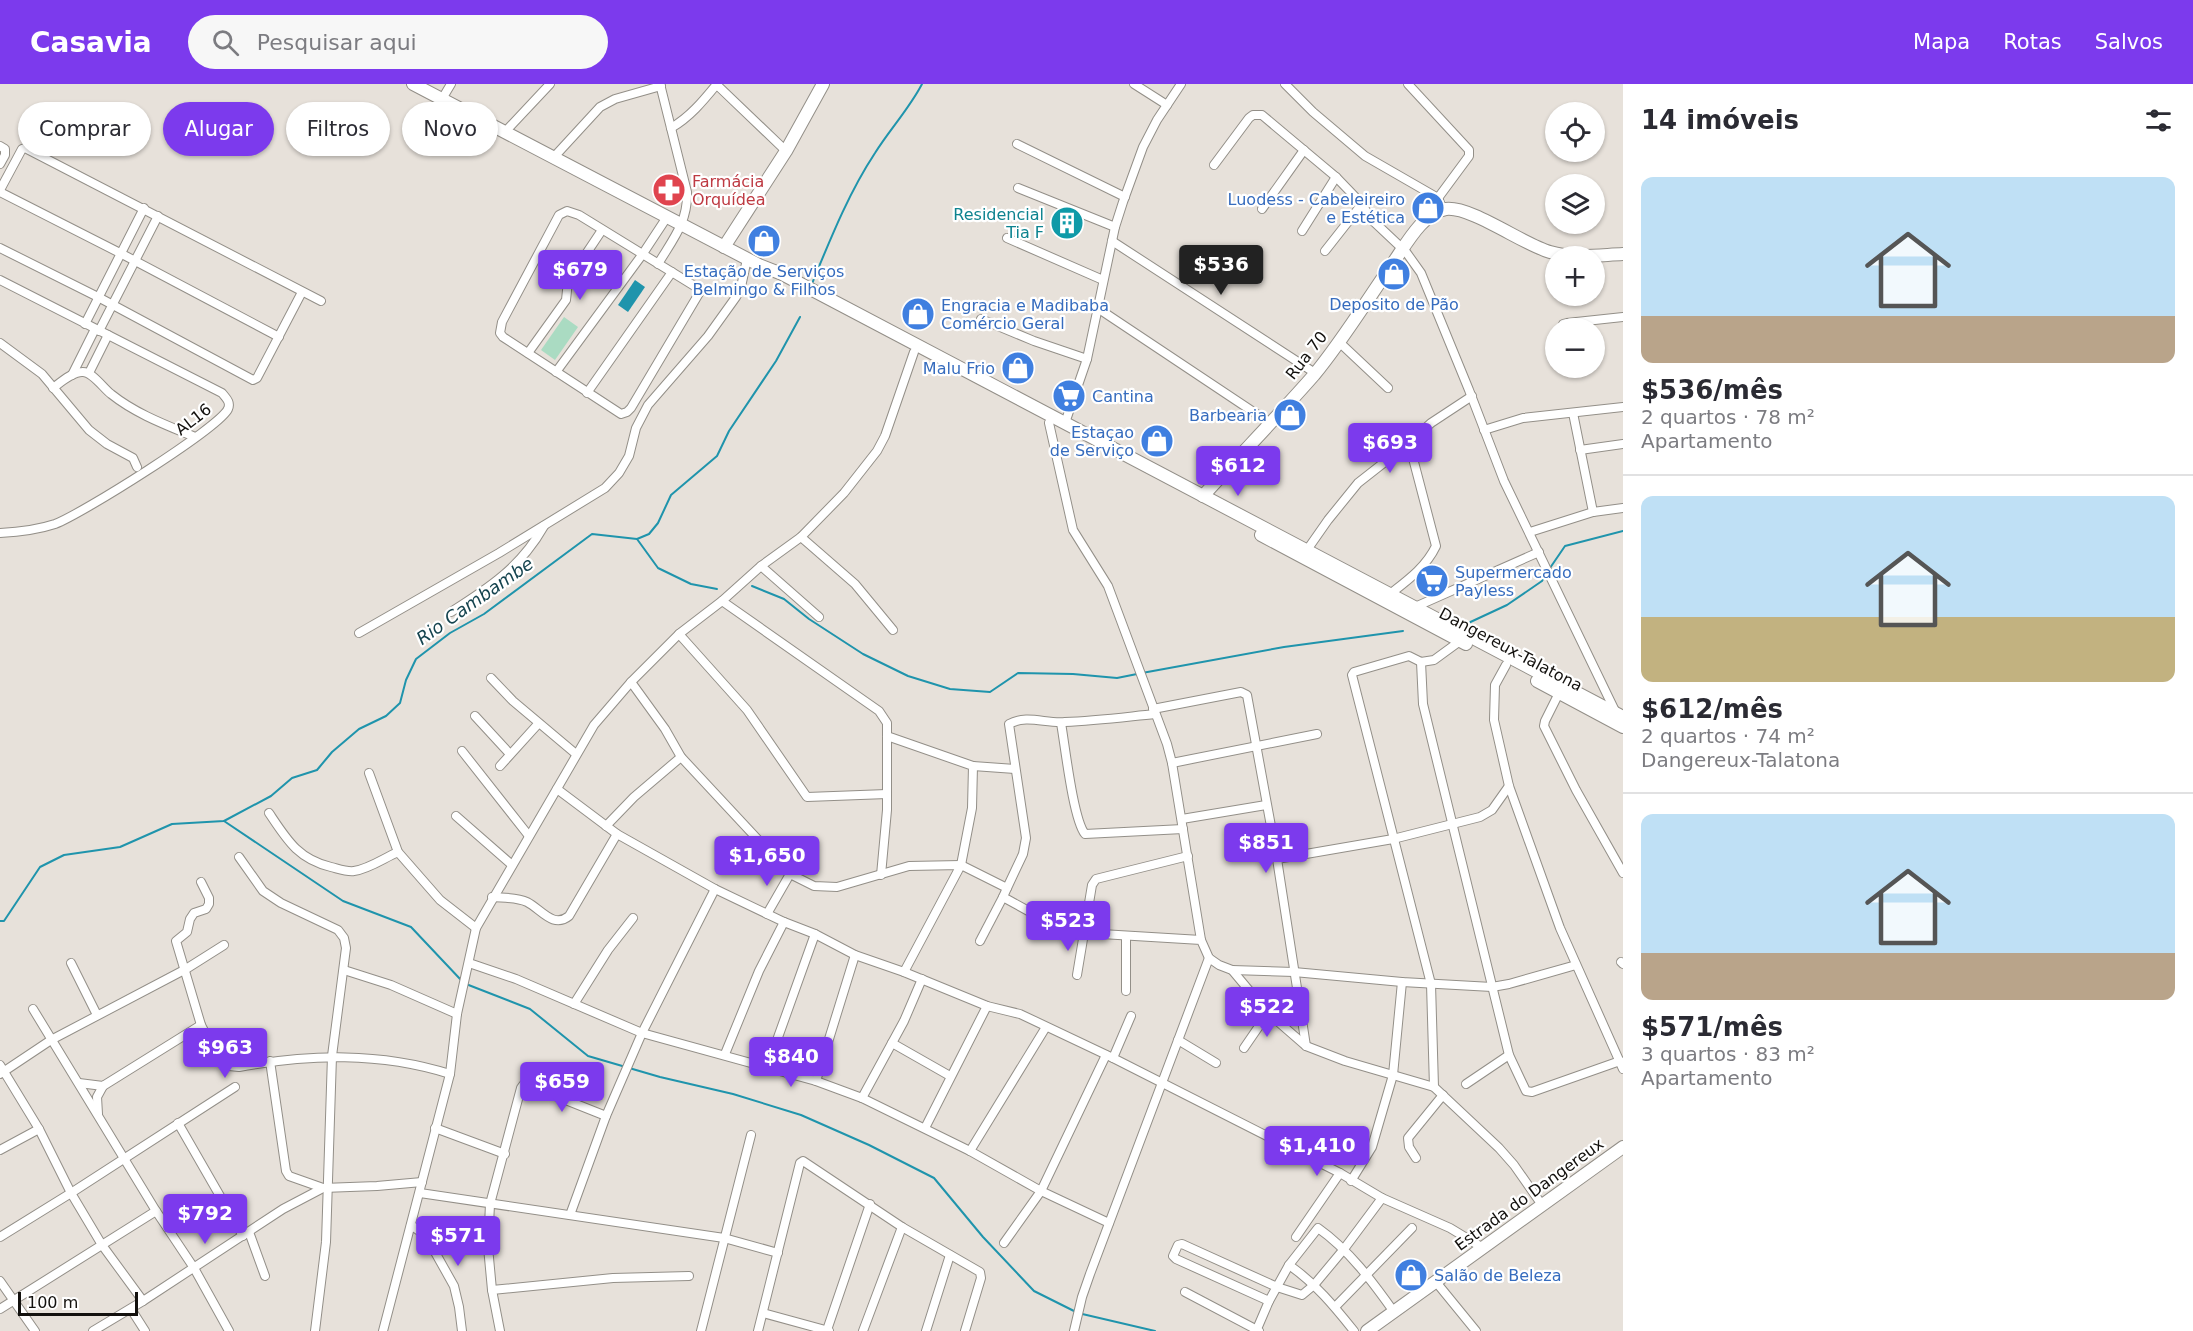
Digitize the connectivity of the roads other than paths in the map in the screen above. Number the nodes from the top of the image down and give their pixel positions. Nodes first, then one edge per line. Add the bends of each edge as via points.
1 (413, 84) edge
2 (451, 84) edge
3 (550, 84) edge
4 (717, 84) edge
5 (823, 84) edge
6 (1134, 84) edge
7 (1181, 84) edge
8 (1285, 84) edge
9 (1408, 84) edge
10 (661, 85) edge
11 (442, 99) junction
12 (1167, 105) junction
13 (670, 129) junction
14 (504, 133) junction
15 (1017, 144) dead end
16 (0, 146) edge
17 (1304, 150) junction
18 (786, 151) junction
19 (554, 158) junction
20 (0, 164) edge
21 (1214, 165) dead end
22 (1336, 177) junction
23 (1018, 188) dead end
24 (0, 191) edge
25 (1125, 197) junction
26 (1362, 204) junction
27 (1441, 204) junction
28 (144, 208) junction
29 (1262, 209) dead end
30 (158, 216) junction
31 (667, 217) junction
32 (682, 225) junction
33 (1115, 226) junction
34 (602, 230) junction
35 (1302, 231) dead end
36 (1007, 238) dead end
37 (1112, 241) junction
38 (724, 247) junction
39 (0, 248) edge
40 (1403, 249) junction
41 (1324, 251) dead end
42 (120, 253) junction
43 (1623, 254) edge
44 (642, 255) junction
45 (747, 259) junction
46 (135, 260) junction
47 (658, 264) junction
48 (672, 272) junction
49 (0, 280) edge
50 (1103, 280) junction
51 (302, 292) junction
52 (98, 297) junction
53 (321, 301) dead end
54 (112, 305) junction
55 (837, 307) junction
56 (1099, 309) junction
57 (1623, 317) edge
58 (981, 319) dead end
59 (1605, 319) edge
60 (85, 324) junction
61 (97, 330) junction
62 (108, 335) junction
63 (279, 337) junction
64 (1338, 341) junction
65 (0, 343) edge
66 (914, 352) junction
67 (528, 353) junction
68 (1088, 359) junction
69 (556, 372) junction
70 (89, 373) junction
71 (1315, 373) junction
72 (72, 375) junction
73 (53, 388) junction
74 (1388, 388) dead end
75 (587, 393) junction
76 (1472, 396) junction
77 (1623, 407) edge
78 (1573, 413) junction
79 (1049, 423) junction
80 (1065, 423) junction
81 (1270, 423) junction
82 (1484, 429) junction
83 (195, 437) junction
84 (1409, 443) junction
85 (1623, 444) edge
86 (1580, 450) junction
87 (137, 467) dead end
88 (1203, 496) junction
89 (1623, 508) edge
90 (1593, 512) junction
91 (545, 524) junction
92 (0, 532) edge
93 (1530, 532) junction
94 (801, 537) junction
95 (1307, 550) junction
96 (1539, 552) junction
97 (761, 566) junction
98 (1390, 594) junction
99 (722, 601) junction
100 (1415, 607) junction
101 (451, 612) dead end
102 (819, 617) dead end
103 (892, 630) dead end
104 (359, 633) dead end
105 (680, 634) junction
106 (1460, 641) junction
107 (1421, 662) junction
108 (1506, 665) junction
109 (490, 678) dead end
110 (631, 682) junction
111 (1559, 693) junction
112 (1154, 711) junction
113 (1620, 715) edge
114 (475, 716) dead end
115 (1061, 723) junction
116 (538, 724) junction
117 (1623, 727) edge
118 (1317, 734) dead end
119 (887, 736) junction
120 (1256, 747) junction
121 (462, 751) dead end
122 (510, 754) junction
123 (576, 754) junction
124 (681, 757) junction
125 (1172, 763) junction
126 (500, 766) dead end
127 (974, 766) junction
128 (1015, 769) junction
129 (369, 773) dead end
130 (1509, 786) junction
131 (557, 789) junction
132 (887, 794) junction
133 (1266, 805) junction
134 (269, 813) dead end
135 (456, 816) dead end
136 (1182, 819) junction
137 (1452, 823) junction
138 (606, 826) junction
139 (1184, 829) junction
140 (617, 834) junction
141 (529, 836) junction
142 (1393, 839) junction
143 (398, 852) junction
144 (1188, 856) junction
145 (239, 857) dead end
146 (1277, 859) junction
147 (512, 865) junction
148 (961, 865) junction
149 (1623, 873) edge
150 (790, 874) junction
151 (881, 875) junction
152 (201, 882) dead end
153 (716, 890) junction
154 (1005, 893) junction
155 (492, 897) junction
156 (767, 914) junction
157 (633, 918) dead end
158 (784, 922) junction
159 (476, 928) junction
160 (1085, 933) junction
161 (815, 934) junction
162 (1126, 937) junction
163 (1201, 940) junction
164 (980, 941) dead end
165 (224, 945) dead end
166 (855, 955) junction
167 (1209, 958) junction
168 (71, 963) dead end
169 (469, 963) junction
170 (1576, 965) junction
171 (186, 969) junction
172 (344, 969) junction
173 (1232, 970) junction
174 (904, 972) junction
175 (1294, 972) junction
176 (1077, 975) dead end
177 (922, 980) junction
178 (1402, 982) junction
179 (1431, 984) junction
180 (1492, 987) junction
181 (1126, 991) dead end
182 (574, 1004) junction
183 (987, 1006) junction
184 (33, 1009) dead end
185 (1268, 1013) junction
186 (457, 1014) junction
187 (97, 1015) junction
188 (1131, 1016) dead end
189 (201, 1025) junction
190 (1046, 1027) junction
191 (642, 1033) junction
192 (51, 1040) junction
193 (1178, 1041) junction
194 (892, 1043) junction
195 (1306, 1046) junction
196 (1244, 1048) dead end
197 (725, 1054) junction
198 (1509, 1055) junction
199 (332, 1056) junction
200 (1109, 1057) junction
201 (270, 1061) junction
202 (1216, 1063) dead end
203 (1621, 1065) edge
204 (766, 1068) junction
205 (1, 1070) edge
206 (450, 1074) junction
207 (1394, 1075) junction
208 (950, 1076) junction
209 (816, 1080) junction
210 (79, 1083) junction
211 (1161, 1084) junction
212 (1466, 1084) dead end
213 (103, 1086) junction
214 (235, 1087) dead end
215 (1434, 1087) junction
216 (1443, 1095) junction
217 (862, 1098) junction
218 (98, 1116) junction
219 (606, 1116) junction
220 (178, 1123) junction
221 (435, 1128) junction
222 (925, 1128) junction
223 (39, 1129) junction
224 (751, 1136) dead end
225 (1623, 1147) edge
226 (0, 1149) edge
227 (970, 1151) junction
228 (505, 1154) junction
229 (1416, 1158) dead end
230 (125, 1159) junction
231 (1340, 1173) junction
232 (1351, 1181) junction
233 (422, 1182) junction
234 (326, 1188) junction
235 (1041, 1191) junction
236 (71, 1193) junction
237 (420, 1193) junction
238 (1382, 1198) junction
239 (490, 1204) junction
240 (870, 1204) junction
241 (1542, 1205) junction
242 (156, 1211) junction
243 (570, 1215) junction
244 (1109, 1222) junction
245 (411, 1225) junction
246 (902, 1227) junction
247 (1412, 1228) dead end
248 (246, 1234) junction
249 (0, 1237) edge
250 (1296, 1237) dead end
251 (724, 1238) junction
252 (1004, 1243) dead end
253 (102, 1245) junction
254 (1483, 1248) junction
255 (1344, 1249) junction
256 (778, 1253) junction
257 (950, 1255) junction
258 (1289, 1265) junction
259 (194, 1268) junction
260 (1367, 1274) junction
261 (265, 1276) dead end
262 (689, 1276) dead end
263 (0, 1281) edge
264 (1436, 1282) junction
265 (1314, 1285) junction
266 (1277, 1287) junction
267 (492, 1290) junction
268 (1185, 1292) dead end
269 (13, 1301) junction
270 (143, 1301) junction
271 (1269, 1301) junction
272 (1335, 1307) junction
273 (0, 1309) edge
274 (131, 1309) junction
275 (1394, 1312) junction
276 (763, 1313) junction
277 (828, 1330) edge
278 (1258, 1330) edge
279 (34, 1331) edge
280 (93, 1331) edge
281 (145, 1331) edge
282 (229, 1331) edge
283 (315, 1331) edge
284 (382, 1331) edge
285 (462, 1331) edge
286 (500, 1331) edge
287 (701, 1331) edge
288 (758, 1331) edge
289 (863, 1331) edge
290 (926, 1331) edge
291 (965, 1331) edge
292 (1074, 1331) edge
293 (1354, 1331) edge
294 (1367, 1331) edge
295 (1476, 1331) edge

1 - 11 main road, Dangereux-Talatona
2 - 11 street
3 - 14 street
4 - 13 street via 694,111
4 - 18 street
5 - 18 main road
6 - 12 street
7 - 12 street
8 - 27 street via 1365,156
9 - 27 street via 1469,150
10 - 13 street
10 - 19 street via 600,107
11 - 14 main road, Dangereux-Talatona
12 - 25 street via 1143,147
13 - 32 street via 687,192
14 - 19 main road, Dangereux-Talatona
15 - 25 street
16 - 20 street via 6,152
17 - 21 street via 1257,114 1249,118
17 - 22 street
17 - 29 street
18 - 38 main road
19 - 31 main road, Dangereux-Talatona
22 - 26 street
22 - 35 street
23 - 33 street
24 - 28 street via 25,148
24 - 42 street
25 - 33 street
26 - 40 street via 1371,219
26 - 41 street
27 - 40 main road, Rua 70
27 - 43 main road via 1550,252 1570,256
28 - 30 street
28 - 42 street
30 - 46 street
30 - 51 street
31 - 32 main road, Dangereux-Talatona
31 - 44 street
32 - 38 main road, Dangereux-Talatona
32 - 47 street
33 - 37 street
34 - 44 street
34 - 67 street via 568,281 566,300
34 - 67 street via 572,212 559,215 500,327 503,337
36 - 50 street
37 - 50 street
37 - 71 street
38 - 45 main road, Dangereux-Talatona
39 - 52 street
40 - 64 main road, Rua 70
40 - 76 street via 1421,273
42 - 46 street
42 - 52 street
44 - 47 street
44 - 69 street
45 - 55 main road, Dangereux-Talatona
45 - 91 street via 741,287 731,304 641,416 620,473 593,497
46 - 54 street
46 - 63 street
47 - 48 street
48 - 75 street
48 - 75 street via 701,292 631,408 621,414
49 - 60 street, AL16
50 - 56 street
51 - 53 street
51 - 63 street
52 - 54 street
52 - 60 street
54 - 61 street
54 - 63 street via 253,380
55 - 66 main road, Dangereux-Talatona
55 - 80 main road, Dangereux-Talatona
56 - 68 street
56 - 81 street
57 - 59 street
58 - 68 street
60 - 61 street, AL16
61 - 62 street, AL16
61 - 72 street
62 - 70 street
62 - 83 street, AL16 via 222,393 229,401 227,411
64 - 71 main road, Rua 70
64 - 74 street
65 - 73 street via 42,374
66 - 79 main road, Dangereux-Talatona
66 - 94 street via 877,451 844,493
67 - 69 street
68 - 80 street
69 - 75 street
70 - 72 street
70 - 83 street via 124,404
71 - 81 main road, Rua 70
72 - 73 street
73 - 87 street via 89,430 133,458
76 - 82 street
76 - 84 street
77 - 78 street
78 - 82 street via 1523,418
78 - 86 street
79 - 106 main road, Dangereux-Talatona
79 - 112 street via 1073,530 1108,586
80 - 88 main road, Dangereux-Talatona
81 - 88 main road, Rua 70
82 - 93 street
83 - 92 street, AL16 via 143,473 56,523 27,531
84 - 95 street via 1358,483
84 - 98 street via 1436,546 1413,576
85 - 86 street
86 - 90 street
88 - 95 main road, Dangereux-Talatona
89 - 90 street
90 - 93 street
91 - 101 street via 520,560 494,585
91 - 104 street
93 - 96 street
94 - 97 street
94 - 103 street via 855,584
95 - 98 main road, Dangereux-Talatona
96 - 100 street
96 - 113 street
97 - 99 street
97 - 102 street
98 - 100 main road, Dangereux-Talatona
99 - 105 street
99 - 119 street via 879,711 887,723
100 - 113 main road, Dangereux-Talatona
105 - 110 street
105 - 132 street via 747,710 807,797
106 - 107 street via 1434,660
106 - 108 main road, Dangereux-Talatona
107 - 137 street via 1423,704
107 - 142 street via 1409,656 1352,675
108 - 111 main road, Dangereux-Talatona
108 - 130 street via 1495,686 1494,720
109 - 116 street
110 - 123 street via 594,725
110 - 124 street
111 - 117 main road, Dangereux-Talatona
111 - 149 street via 1544,726
112 - 115 street
112 - 120 street via 1244,693
112 - 125 street
114 - 122 street
115 - 128 street via 1042,719 1009,724
115 - 139 street via 1083,832
116 - 122 street
116 - 123 street
118 - 120 street
119 - 127 street
119 - 132 street
120 - 125 street
120 - 133 street
121 - 141 street
122 - 126 street
123 - 131 street
124 - 138 street
124 - 150 street
125 - 136 street
127 - 128 street
127 - 148 street via 972,808
128 - 154 street via 1026,838
129 - 143 street
130 - 137 street via 1492,810
130 - 170 street
131 - 138 street
131 - 141 street
132 - 151 street
133 - 136 street
133 - 146 street
134 - 143 street via 289,843 317,863 352,871
135 - 147 street
136 - 139 street
137 - 142 street
137 - 180 street
138 - 140 street
139 - 144 street
140 - 153 street
140 - 155 street via 564,920 556,921 526,902
141 - 147 street
142 - 146 street
142 - 179 street
143 - 159 street via 440,900
144 - 160 street via 1096,879
144 - 163 street
145 - 172 street via 263,891 338,930 346,948
146 - 175 street
147 - 155 street
148 - 151 street via 909,866
148 - 154 street
148 - 174 street
150 - 151 street via 814,886 827,887
150 - 156 street
152 - 171 street via 209,904 194,913 187,932 177,941
153 - 156 street
153 - 191 street
154 - 160 street via 1032,913
154 - 164 street
155 - 159 street
156 - 158 street
157 - 182 street
158 - 161 street
158 - 197 street
159 - 169 street
160 - 162 street
160 - 176 street
161 - 166 street
161 - 204 street
162 - 163 street
162 - 181 street
163 - 167 street
165 - 171 street
166 - 174 street
166 - 209 street
167 - 173 street
167 - 193 street
168 - 187 street
169 - 182 street
169 - 186 street
170 - 180 street
170 - 203 street
171 - 187 street
171 - 189 street
172 - 186 street via 391,984
172 - 199 street
173 - 175 street
173 - 185 street
174 - 177 street
175 - 178 street
175 - 195 street
177 - 183 street
177 - 194 street
178 - 179 street
178 - 207 street
179 - 180 street
179 - 215 street
180 - 198 street
182 - 191 street
183 - 190 street via 1020,1014
183 - 208 street
184 - 192 street
185 - 195 street
185 - 196 street
186 - 206 street
187 - 192 street
188 - 200 street
189 - 201 street via 221,1063 239,1066
189 - 213 street
190 - 200 street
190 - 227 street
191 - 197 street
191 - 219 street
192 - 205 street
192 - 210 street
193 - 202 street
193 - 211 street
194 - 208 street
194 - 217 street
195 - 207 street
197 - 204 street
198 - 203 street via 1528,1092
198 - 212 street
199 - 201 street
199 - 206 street via 423,1065
199 - 234 street
200 - 211 street
200 - 235 street
201 - 234 street via 286,1172
204 - 209 street
205 - 223 street
206 - 221 street
207 - 215 street
207 - 232 street via 1372,1147
208 - 222 street
209 - 217 street
210 - 213 street
210 - 218 street
211 - 231 street
211 - 244 street
213 - 218 street via 97,1097
214 - 220 street
215 - 216 street
216 - 229 street via 1407,1138
216 - 241 street via 1499,1148
217 - 222 street
218 - 230 street
219 - 228 street via 524,1084
219 - 243 street
220 - 230 street
220 - 248 street
221 - 228 street
221 - 233 street
222 - 227 street
223 - 226 street
223 - 236 street
224 - 251 street
225 - 241 main road, Estrada do Dangereux
227 - 235 street
228 - 239 street
230 - 236 street
230 - 242 street
231 - 232 street
231 - 250 street
232 - 238 street
233 - 234 street
233 - 237 street
234 - 248 street via 283,1209
234 - 283 street via 326,1242
235 - 244 street
235 - 252 street
236 - 249 street
236 - 253 street
237 - 239 street
237 - 245 street
238 - 254 street via 1450,1228
238 - 255 street
239 - 243 street
239 - 267 street
240 - 246 street
240 - 256 street via 803,1161
240 - 277 street
241 - 254 main road, Estrada do Dangereux
242 - 253 street
242 - 259 street
243 - 251 street
244 - 292 street
245 - 284 street
245 - 285 street via 426,1236 454,1286
246 - 257 street
246 - 289 street
247 - 260 street
248 - 259 street
248 - 261 street
251 - 256 street
251 - 287 street
253 - 269 street
253 - 270 street
254 - 264 main road, Estrada do Dangereux
255 - 258 street via 1318,1228
255 - 260 street
255 - 265 street
256 - 276 street
257 - 290 street
257 - 291 street via 982,1275
258 - 265 street
258 - 266 street
259 - 270 street
259 - 282 street
260 - 272 street
260 - 275 street
262 - 267 street via 613,1278
263 - 269 street
264 - 275 main road, Estrada do Dangereux
264 - 295 street
265 - 266 street via 1302,1295
265 - 272 street
266 - 271 street
266 - 271 street via 1178,1245 1173,1256 1176,1260
267 - 286 street
268 - 278 street
269 - 273 street
269 - 279 street
270 - 274 street
271 - 278 street
272 - 293 street
274 - 280 street
274 - 281 street
275 - 294 main road, Estrada do Dangereux
276 - 277 street
276 - 288 street

